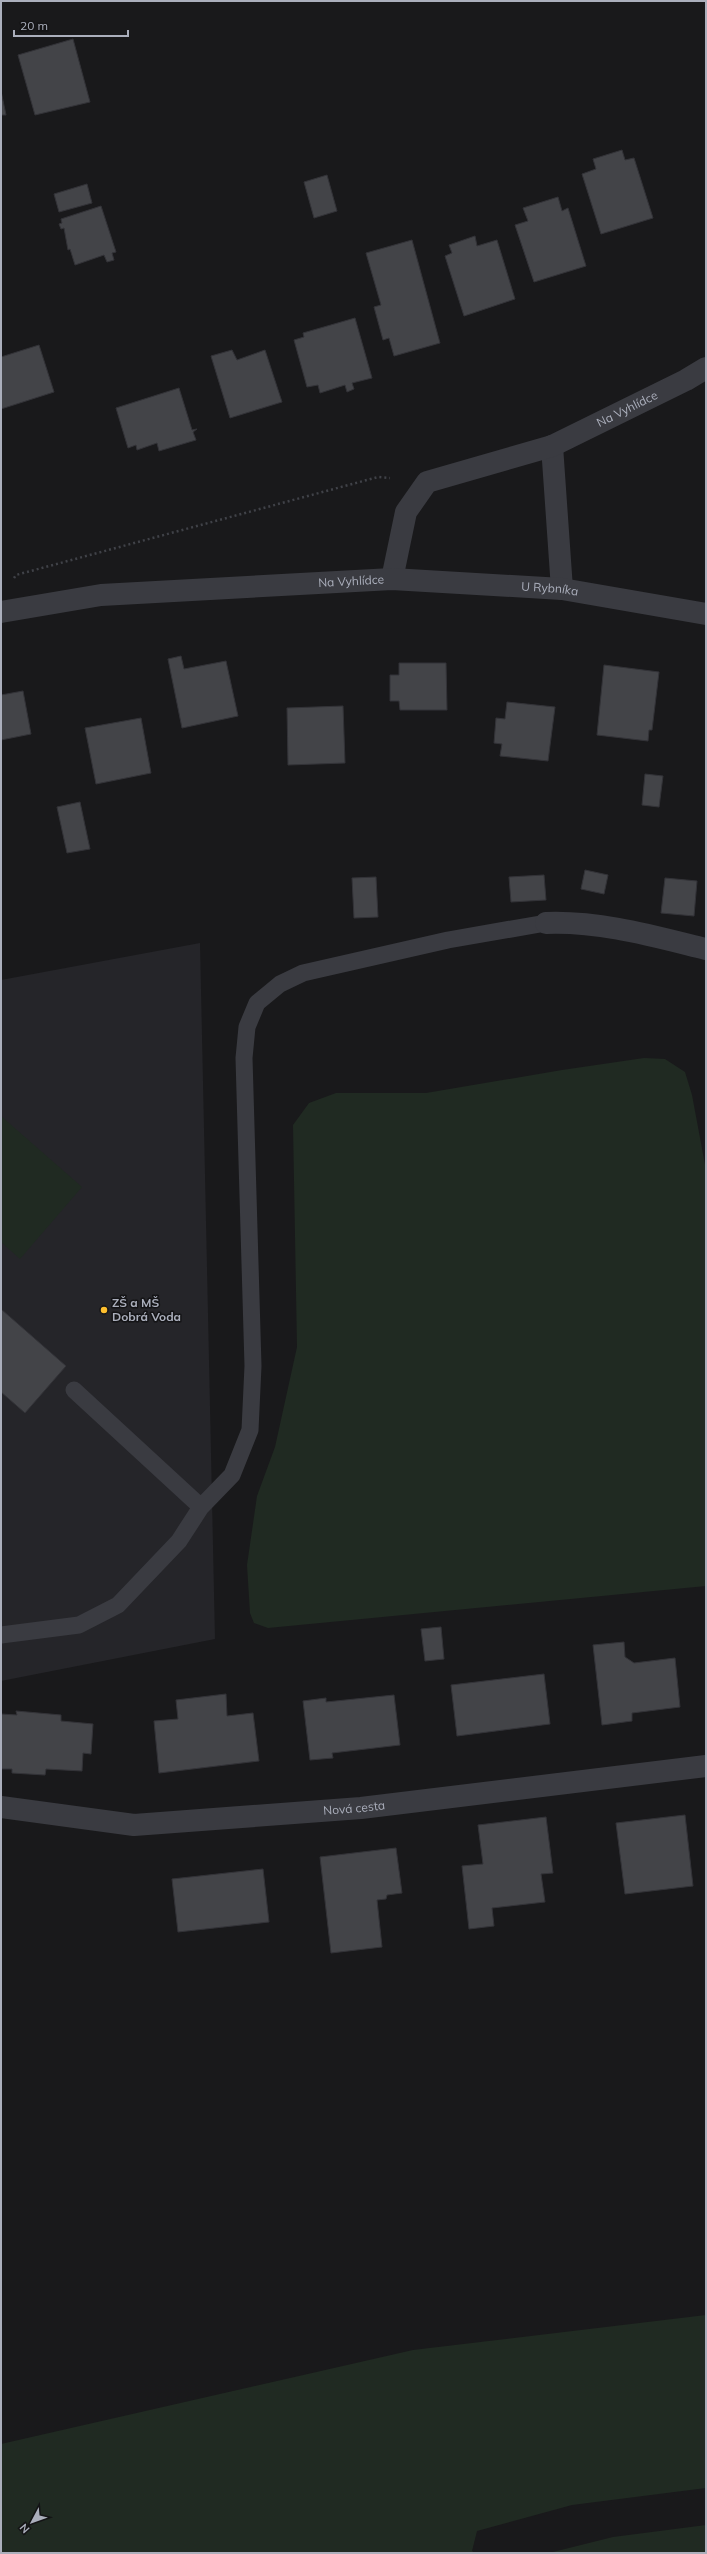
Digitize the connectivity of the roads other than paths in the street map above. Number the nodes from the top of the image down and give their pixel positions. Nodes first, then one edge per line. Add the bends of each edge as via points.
1 (706, 368) edge
2 (552, 446) junction
3 (392, 579) junction
4 (562, 589) junction
5 (1, 612) edge
6 (706, 614) edge
7 (546, 923) joint
8 (706, 949) edge
9 (74, 1390) dead end
10 (200, 1507) junction
11 (1, 1635) edge
12 (706, 1766) edge
13 (1, 1807) edge

1 - 2 street, Na Vyhlídce
2 - 3 street, Na Vyhlídce via 427,482 406,512
2 - 4 street
3 - 4 street, U Rybníka
3 - 5 street, Na Vyhlídce via 101,595
4 - 6 street, U Rybníka
7 - 8 street via 577,922 621,929
7 - 10 lane via 448,940 303,973 280,984 257,1003 247,1027 244,1058 253,1366 250,1430 232,1475
9 - 10 lane
10 - 11 lane via 179,1541 118,1605 79,1625
12 - 13 street, Nová cesta via 361,1808 134,1825

